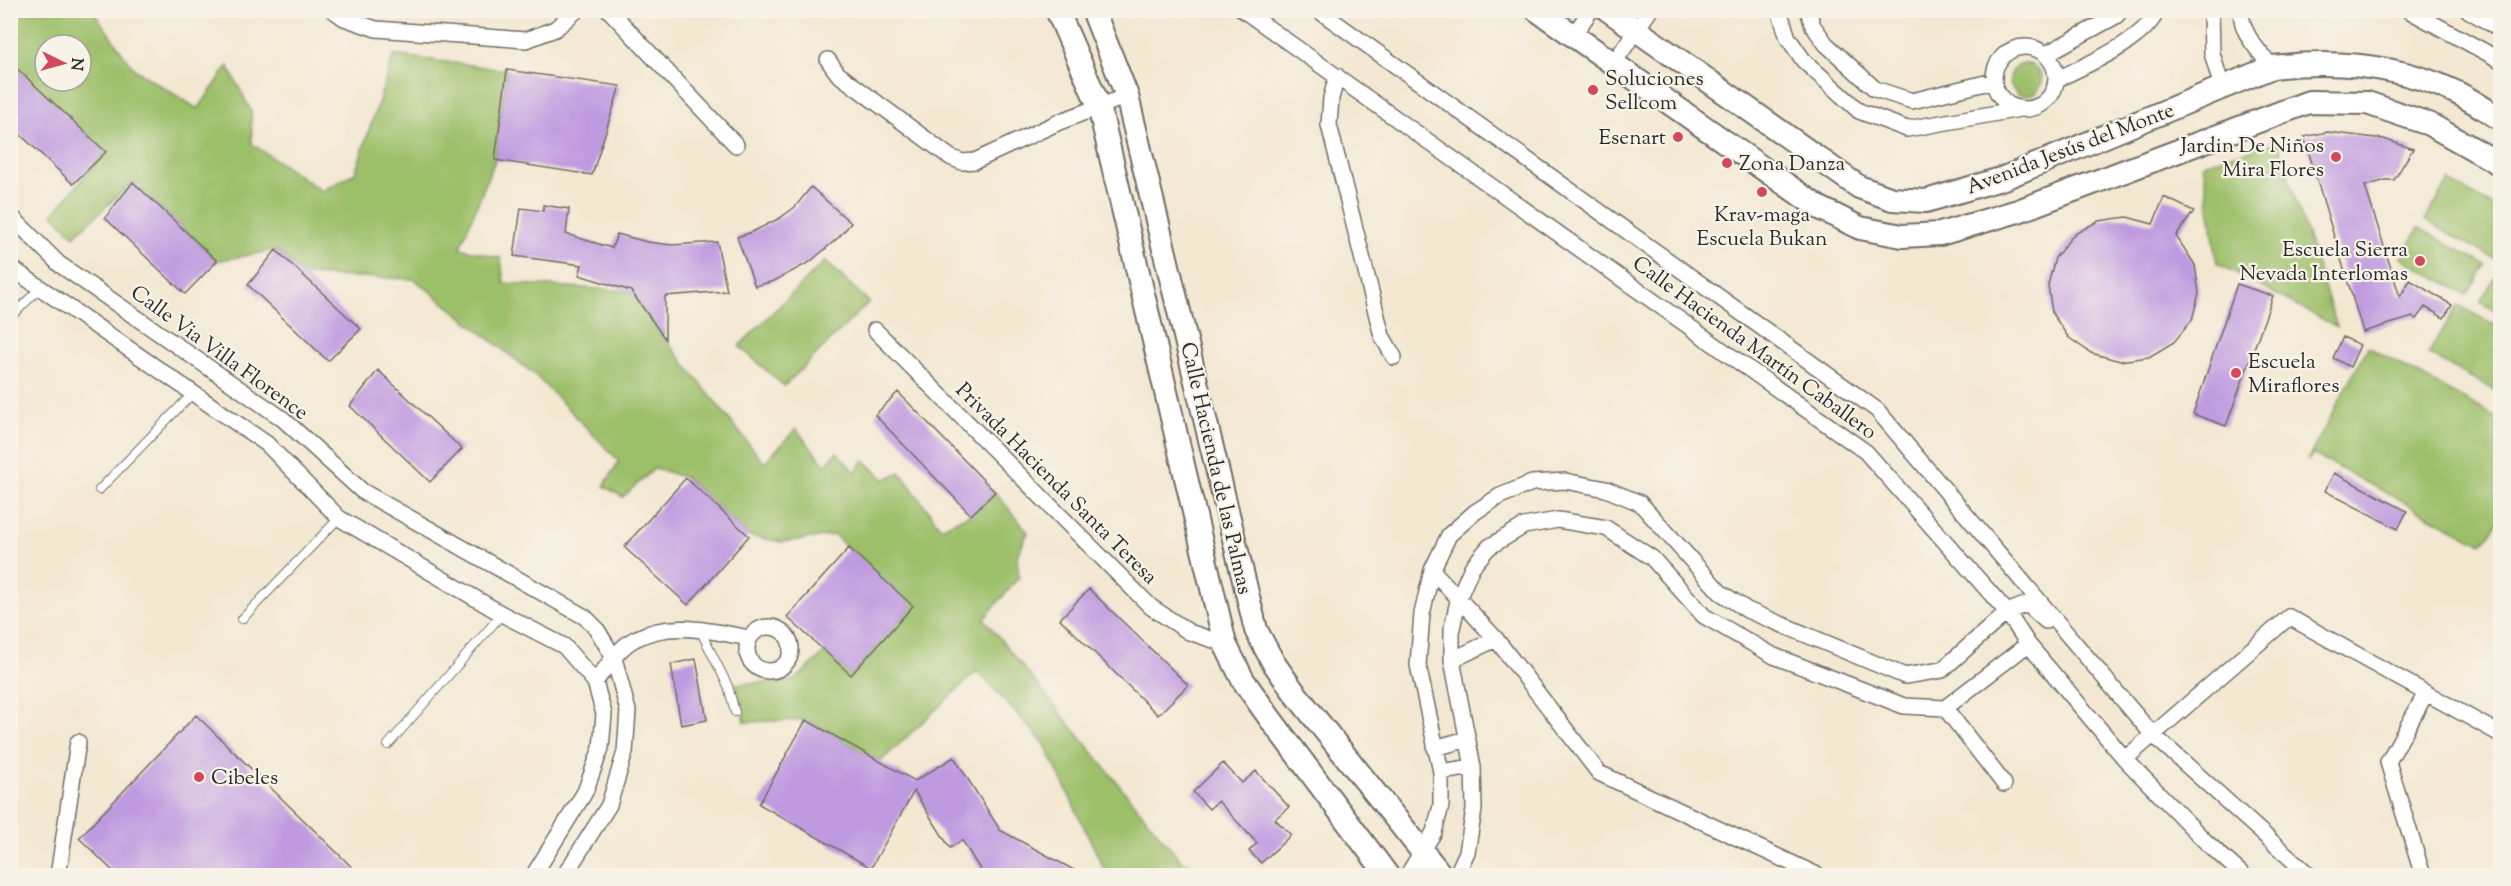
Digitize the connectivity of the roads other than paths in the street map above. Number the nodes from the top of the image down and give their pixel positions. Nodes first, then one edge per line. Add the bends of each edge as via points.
1 (333, 10) edge
2 (577, 10) edge
3 (609, 10) edge
4 (1057, 10) edge
5 (1093, 10) edge
6 (1243, 10) edge
7 (1318, 10) edge
8 (1537, 10) edge
9 (1591, 10) edge
10 (1608, 10) edge
11 (1650, 10) edge
12 (1779, 10) edge
13 (1808, 10) edge
14 (2121, 10) edge
15 (2157, 10) edge
16 (2211, 10) edge
17 (2241, 10) edge
18 (2408, 10) edge
19 (2468, 10) edge
20 (2500, 29) edge
21 (1635, 32) junction
22 (1572, 37) junction
23 (2046, 54) junction
24 (828, 60) dead end
25 (2500, 60) edge
26 (1613, 64) junction
27 (2272, 67) junction
28 (1337, 76) junction
29 (2056, 80) junction
30 (1994, 81) junction
31 (2222, 88) junction
32 (1127, 96) junction
33 (1099, 106) junction
34 (2020, 109) junction
35 (2500, 119) edge
36 (736, 145) dead end
37 (2500, 164) edge
38 (10, 215) edge
39 (10, 267) edge
40 (40, 288) junction
41 (10, 318) edge
42 (875, 330) dead end
43 (1394, 357) dead end
44 (193, 393) junction
45 (1207, 425) junction
46 (1175, 432) junction
47 (99, 490) dead end
48 (339, 518) junction
49 (1432, 570) junction
50 (1459, 597) junction
51 (2007, 612) junction
52 (502, 614) junction
53 (242, 619) dead end
54 (699, 629) junction
55 (748, 638) dead end
56 (1496, 639) junction
57 (1225, 644) junction
58 (2028, 644) junction
59 (614, 658) junction
60 (1452, 660) junction
61 (2092, 663) junction
62 (595, 682) junction
63 (2426, 693) junction
64 (1945, 708) junction
65 (735, 712) dead end
66 (2152, 734) junction
67 (2500, 734) edge
68 (1467, 739) junction
69 (78, 742) dead end
70 (388, 745) dead end
71 (1436, 748) junction
72 (2125, 759) junction
73 (1473, 767) junction
74 (1441, 772) junction
75 (2004, 784) dead end
76 (1423, 852) junction
77 (58, 876) edge
78 (533, 876) edge
79 (564, 876) edge
80 (1388, 876) edge
81 (1407, 876) edge
82 (1442, 876) edge
83 (1456, 876) edge
84 (1819, 876) edge
85 (2244, 876) edge
86 (2310, 876) edge
87 (2423, 876) edge

1 - 2 street via 376,29 526,40 555,29
3 - 36 street
4 - 33 main road, Calle Hacienda de las Palmas
5 - 32 main road, Calle Hacienda de las Palmas
6 - 28 street, Calle Hacienda Martín Caballero
7 - 61 street, Calle Hacienda Martín Caballero via 1877,410
8 - 22 main road, Avenida Jesús del Monte
9 - 22 street
10 - 21 main road, Avenida Jesús del Monte
11 - 21 street
12 - 34 street via 1788,38 1804,61 1859,111 1907,129
13 - 30 street via 1813,26 1826,44 1875,89 1912,100
14 - 23 street
15 - 29 street via 2153,22 2140,35
16 - 31 street via 2212,53
17 - 27 street via 2243,27
18 - 25 street
19 - 20 street
21 - 26 street
21 - 31 main road, Avenida Jesús del Monte via 1860,187 1892,198 1926,201 2004,178
22 - 26 main road, Avenida Jesús del Monte
23 - 29 street via 2056,71
23 - 30 street via 2029,47 2011,50 1998,63
24 - 33 street via 838,74 962,162 975,161
26 - 37 main road, Avenida Jesús del Monte via 1818,207 1860,228 1902,236 1940,234 2018,212 2309,102 2367,103 2429,124
27 - 31 main road, Avenida Jesús del Monte
27 - 35 main road, Avenida Jesús del Monte via 2315,63 2366,65 2411,74 2454,91
28 - 43 street via 1330,98 1329,125 1383,336
28 - 51 street, Calle Hacienda Martín Caballero via 1866,452
29 - 34 street via 2051,97 2037,107
30 - 34 street via 2007,104
32 - 33 street
32 - 45 main road, Calle Hacienda de las Palmas
33 - 46 main road, Calle Hacienda de las Palmas
38 - 59 street, Calle Via Villa Florence via 59,264 283,419 362,491 585,617
39 - 40 street
40 - 41 lane
40 - 44 street
42 - 57 street, Privada Hacienda Santa Teresa via 1151,607 1189,632
44 - 47 lane
44 - 48 street via 267,444
45 - 46 main road
45 - 76 main road, Calle Hacienda de las Palmas via 1256,630 1294,692
46 - 57 main road, Calle Hacienda de las Palmas
48 - 52 street
48 - 53 lane
49 - 50 street
49 - 51 street via 1449,535 1475,512 1532,483 1565,481 1606,489 1640,504 1720,592 1747,610 1905,676 1942,669
49 - 71 street via 1422,614 1418,665
50 - 56 street
50 - 60 street via 1452,628
50 - 64 street via 1472,567 1489,547 1524,526 1558,520 1606,528 1652,558 1704,616 1774,656 1904,706
51 - 58 street, Calle Hacienda Martín Caballero
51 - 61 street via 2027,604
52 - 62 street via 564,646
52 - 70 lane
54 - 55 street
54 - 59 street via 657,631 634,639
54 - 65 lane via 728,686
56 - 60 street
56 - 84 street via 1599,773
57 - 80 main road, Calle Hacienda de las Palmas via 1243,680
58 - 64 street
58 - 72 street, Calle Hacienda Martín Caballero
59 - 62 street
59 - 79 street, Calle Via Villa Florence via 628,711 625,752 609,805
60 - 68 street
61 - 66 street, Calle Hacienda Martín Caballero
62 - 78 street via 604,714 601,748 585,792
63 - 66 street via 2289,617
63 - 67 street
63 - 87 street via 2388,762
64 - 75 street
66 - 72 street
66 - 86 street, Calle Hacienda Martín Caballero
68 - 71 street
68 - 73 street
69 - 77 street
71 - 74 street
72 - 85 street, Calle Hacienda Martín Caballero
73 - 74 street
73 - 83 street via 1474,810 1467,852
74 - 76 street via 1441,806
76 - 81 street
76 - 82 main road, Calle Hacienda de las Palmas

